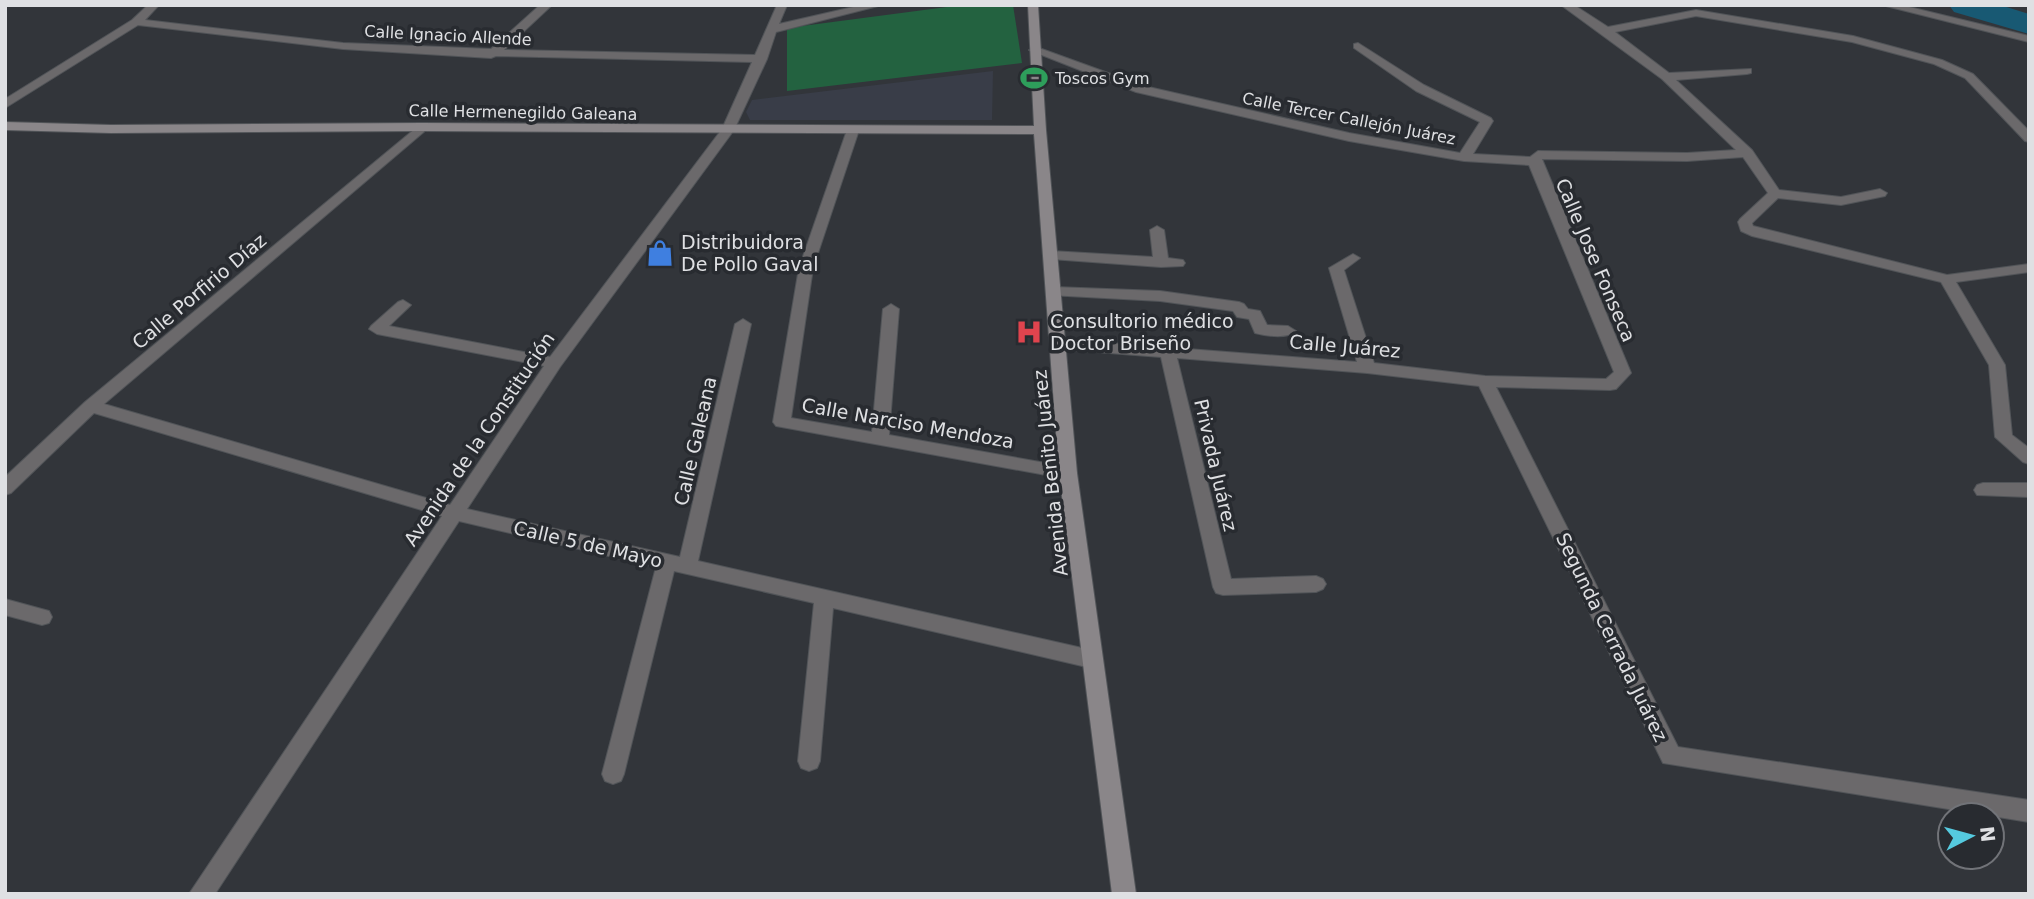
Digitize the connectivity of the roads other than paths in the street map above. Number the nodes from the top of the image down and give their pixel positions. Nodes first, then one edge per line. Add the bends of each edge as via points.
1 (154, 5) edge
2 (547, 5) edge
3 (782, 5) edge
4 (877, 5) edge
5 (1033, 5) edge
6 (1566, 5) edge
7 (1886, 5) edge
8 (136, 22) junction
9 (773, 29) junction
10 (1606, 31) junction
11 (2029, 39) edge
12 (1359, 46) dead end
13 (1035, 51) junction
14 (491, 55) junction
15 (761, 59) junction
16 (1747, 71) dead end
17 (1666, 77) junction
18 (5, 104) edge
19 (5, 126) edge
20 (422, 127) junction
21 (728, 130) junction
22 (853, 130) junction
23 (1040, 130) junction
24 (2029, 138) edge
25 (1747, 153) junction
26 (1464, 157) junction
27 (1534, 161) junction
28 (1880, 193) dead end
29 (1775, 194) junction
30 (1157, 230) dead end
31 (1110, 242) dead end
32 (1051, 255) junction
33 (1114, 258) junction
34 (1353, 258) dead end
35 (1161, 263) junction
36 (1178, 263) dead end
37 (2029, 268) edge
38 (1947, 279) junction
39 (1054, 292) junction
40 (403, 305) dead end
41 (891, 309) dead end
42 (743, 324) dead end
43 (1288, 331) dead end
44 (1058, 344) junction
45 (1168, 353) junction
46 (554, 363) junction
47 (1367, 368) junction
48 (1623, 373) joint
49 (1485, 381) junction
50 (91, 406) junction
51 (880, 439) junction
52 (2029, 458) edge
53 (1068, 473) junction
54 (5, 488) edge
55 (1983, 490) dead end
56 (2029, 490) edge
57 (454, 513) junction
58 (677, 564) junction
59 (1316, 584) dead end
60 (824, 598) junction
61 (5, 607) edge
62 (42, 617) dead end
63 (1091, 659) junction
64 (809, 761) dead end
65 (613, 774) dead end
66 (2029, 811) edge
67 (201, 894) edge
68 (1124, 894) edge

1 - 8 street
2 - 14 street
3 - 9 street, Avenida de la Constitución
4 - 9 street
5 - 13 main road, Avenida Benito Juárez
6 - 10 street
7 - 11 street
8 - 14 street, Calle Ignacio Allende via 343,46
8 - 18 street
9 - 15 street, Avenida de la Constitución
10 - 17 street
10 - 24 street via 1696,13 1853,39 1938,62 1969,76
12 - 26 street via 1420,88 1488,121
13 - 23 main road, Avenida Benito Juárez
13 - 26 street, Calle Tercer Callejón Juárez via 1140,89 1349,137
14 - 15 street, Calle Ignacio Allende
15 - 21 street, Avenida de la Constitución
16 - 17 street
17 - 25 street
19 - 20 main road, Calle Hermenegildo Galeana
20 - 21 main road, Calle Hermenegildo Galeana
20 - 50 street, Calle Porfirio Díaz
21 - 22 main road, Calle Hermenegildo Galeana
21 - 46 street, Avenida de la Constitución
22 - 23 main road, Calle Hermenegildo Galeana
22 - 51 street, Calle Narciso Mendoza via 806,268 782,422
23 - 32 main road, Avenida Benito Juárez
25 - 27 street, Calle Tercer Callejón Juárez via 1538,155
25 - 29 street
26 - 27 street, Calle Tercer Callejón Juárez
27 - 48 street, Calle Jose Fonseca
28 - 29 street via 1841,201
29 - 38 street via 1745,222 1746,228
30 - 35 street
31 - 33 street
32 - 33 street
32 - 39 main road, Avenida Benito Juárez
33 - 35 street
34 - 47 street via 1336,268
35 - 36 street
37 - 38 street
38 - 52 street via 1997,365 2004,437
39 - 43 street via 1160,296 1239,307 1242,314 1255,314 1261,330
39 - 44 main road, Avenida Benito Juárez
40 - 46 street via 377,329
41 - 51 street
42 - 58 street, Calle Galeana
44 - 45 street, Calle Juárez
44 - 53 main road, Avenida Benito Juárez
45 - 47 street, Calle Juárez
45 - 59 street, Privada Juárez via 1223,587
46 - 57 street, Avenida de la Constitución
47 - 49 street, Calle Juárez
48 - 49 street, Calle Juárez via 1610,385
49 - 66 street, Segunda Cerrada Juárez via 1671,756
50 - 54 street, Calle Porfirio Díaz
50 - 57 street, Calle 5 de Mayo
51 - 53 street, Calle Narciso Mendoza
53 - 63 main road, Avenida Benito Juárez
55 - 56 street
57 - 58 street, Calle 5 de Mayo
57 - 67 street, Avenida de la Constitución
58 - 60 street, Calle 5 de Mayo
58 - 65 street, Calle Galeana
60 - 63 street, Calle 5 de Mayo
60 - 64 street
61 - 62 street
63 - 68 main road, Avenida Benito Juárez

